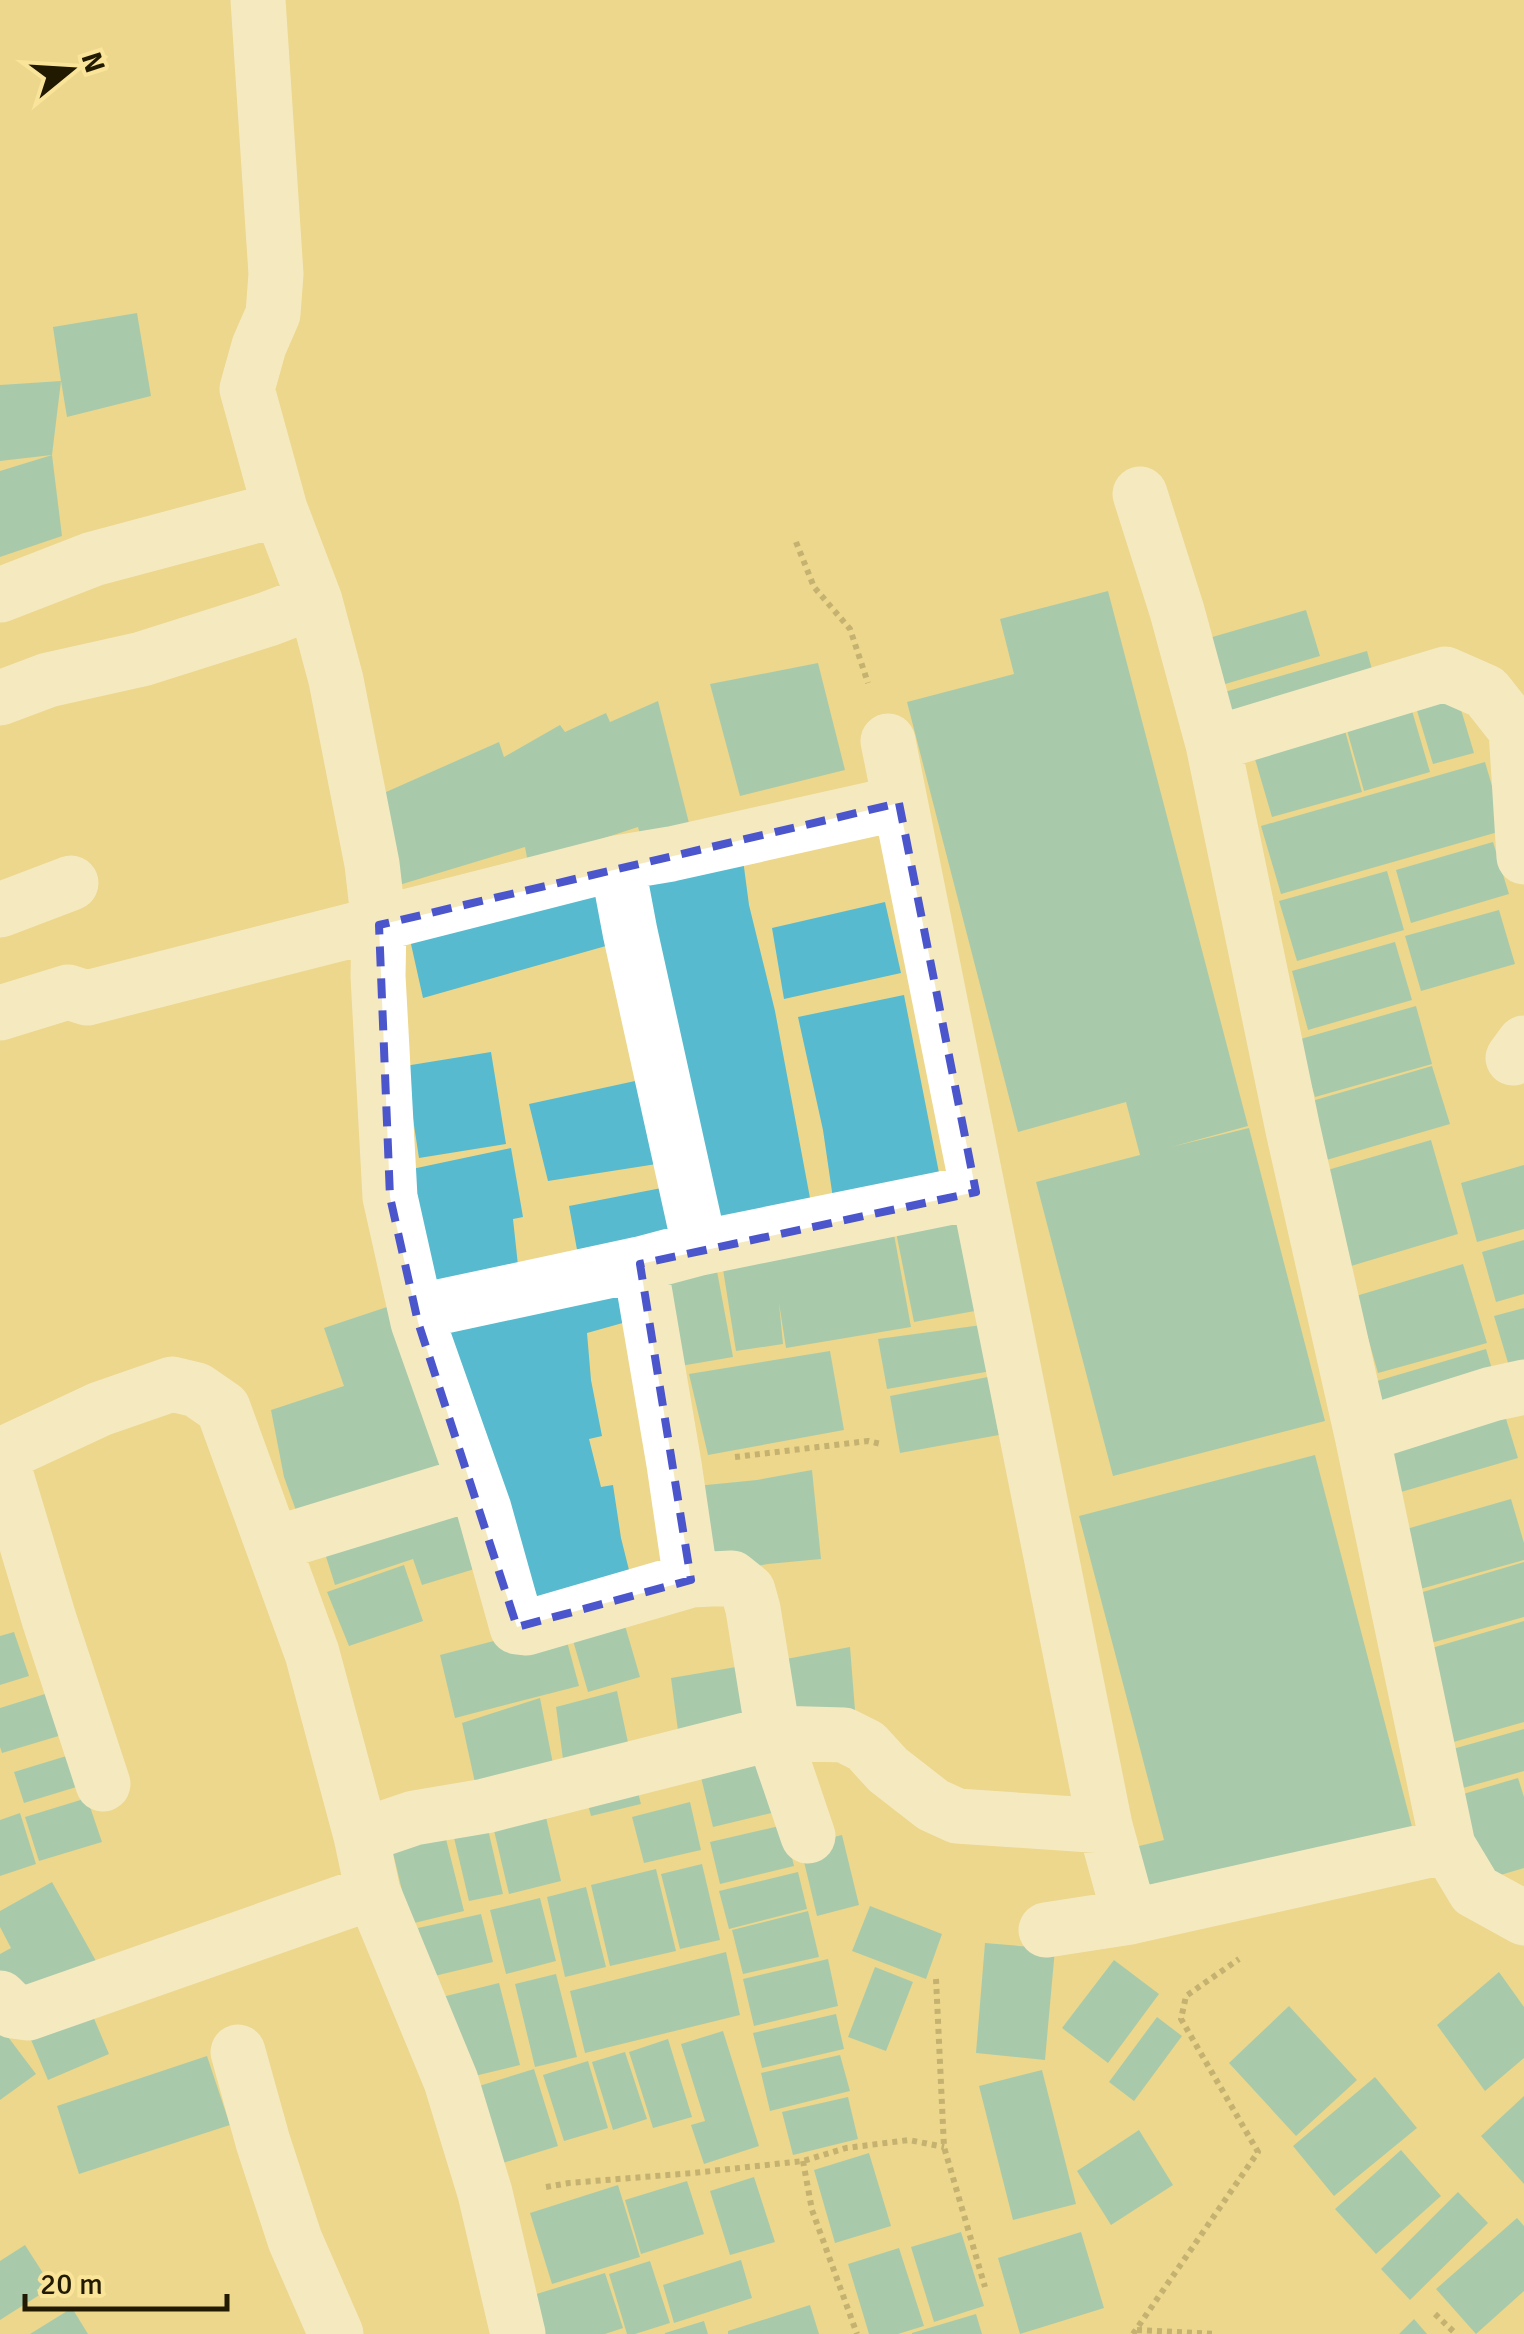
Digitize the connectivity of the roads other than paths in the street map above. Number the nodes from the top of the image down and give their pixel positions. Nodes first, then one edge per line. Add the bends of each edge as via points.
1 (258, 0) edge
2 (1140, 494) dead end
3 (280, 510) junction
4 (0, 594) edge
5 (315, 600) junction
6 (0, 698) edge
7 (888, 741) dead end
8 (1213, 744) junction
9 (900, 803) junction
10 (1524, 857) edge
11 (616, 864) junction
12 (71, 883) dead end
13 (0, 910) edge
14 (379, 925) junction
15 (0, 1013) edge
16 (976, 1192) junction
17 (700, 1248) junction
18 (640, 1264) junction
19 (416, 1312) junction
20 (1524, 1387) edge
21 (1362, 1435) junction
22 (0, 1455) edge
23 (473, 1482) junction
24 (274, 1544) junction
25 (690, 1580) junction
26 (773, 1733) junction
27 (103, 1784) dead end
28 (1105, 1826) junction
29 (361, 1836) junction
30 (808, 1836) dead end
31 (1448, 1846) junction
32 (373, 1892) junction
33 (1130, 1917) junction
34 (1524, 1918) edge
35 (1046, 1930) dead end
36 (0, 1998) edge
37 (238, 2052) dead end
38 (336, 2334) edge
39 (518, 2334) edge

1 - 3 street via 276,274 274,314 247,389
2 - 8 street
3 - 4 street via 93,559
3 - 5 street
5 - 6 street
5 - 14 street via 336,680
7 - 9 street
8 - 10 street via 1445,674 1486,692 1516,730
8 - 21 street
9 - 11 street
9 - 16 street
11 - 14 street
11 - 17 street
12 - 13 street
14 - 15 street via 87,998 68,992
14 - 19 street via 390,1197
16 - 17 street
16 - 28 street
17 - 18 street
18 - 19 street
18 - 25 street
19 - 23 street
20 - 21 street
21 - 31 street
22 - 24 street via 139,1394 182,1385 223,1408
22 - 27 street
23 - 24 street
23 - 25 street via 516,1627
24 - 29 street via 312,1652
25 - 26 street via 732,1578 748,1591
26 - 28 street via 844,1735 956,1816
26 - 29 street
26 - 30 street
28 - 33 street
29 - 32 street
31 - 33 street
31 - 34 street via 1475,1890
32 - 36 street via 28,2013 13,2011
32 - 39 street via 451,2081
33 - 35 street
37 - 38 street via 296,2240

